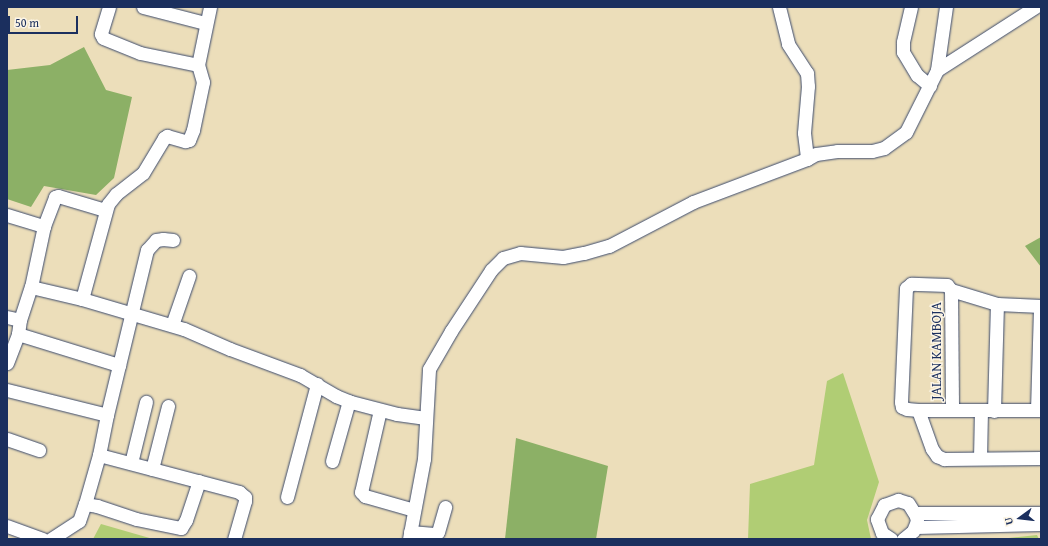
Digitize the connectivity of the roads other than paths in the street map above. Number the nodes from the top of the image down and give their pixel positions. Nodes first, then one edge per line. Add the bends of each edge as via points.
1 (109, 7) edge
2 (143, 7) edge
3 (210, 7) edge
4 (779, 7) edge
5 (910, 7) edge
6 (946, 7) edge
7 (1035, 7) edge
8 (205, 23) junction
9 (198, 65) junction
10 (937, 70) junction
11 (930, 86) junction
12 (807, 159) junction
13 (105, 210) junction
14 (7, 215) edge
15 (44, 226) junction
16 (173, 240) dead end
17 (189, 276) dead end
18 (31, 287) junction
19 (951, 290) junction
20 (82, 299) junction
21 (997, 304) junction
22 (1041, 306) edge
23 (132, 314) junction
24 (7, 317) edge
25 (20, 320) junction
26 (172, 325) junction
27 (18, 334) junction
28 (7, 363) edge
29 (119, 365) junction
30 (317, 384) junction
31 (7, 390) edge
32 (349, 401) junction
33 (146, 402) dead end
34 (168, 406) dead end
35 (380, 410) junction
36 (918, 410) junction
37 (952, 410) junction
38 (1039, 410) edge
39 (988, 411) junction
40 (107, 415) junction
41 (426, 418) junction
42 (7, 439) edge
43 (39, 450) dead end
44 (99, 455) junction
45 (980, 458) junction
46 (1041, 458) edge
47 (332, 461) dead end
48 (131, 463) junction
49 (152, 469) junction
50 (199, 481) junction
51 (287, 497) dead end
52 (85, 504) junction
53 (445, 507) dead end
54 (414, 510) junction
55 (915, 513) junction
56 (1041, 513) edge
57 (1041, 524) edge
58 (7, 526) edge
59 (916, 526) junction
60 (409, 536) edge
61 (887, 538) edge
62 (43, 539) edge
63 (51, 539) edge
64 (234, 539) edge
65 (903, 539) edge

1 - 9 street via 101,34 103,38 140,52
2 - 8 street
3 - 8 street
4 - 12 street via 788,44 807,73 804,132
5 - 11 street via 903,52 917,75
6 - 10 street
7 - 10 street
8 - 9 street
9 - 13 street via 203,82 189,140 167,136 164,138 143,173 116,194
10 - 11 street
11 - 12 street via 906,132 884,148 816,154
12 - 41 street via 693,202 609,246 563,257 520,253 503,258 491,270 432,361 428,377
13 - 15 street via 56,196
13 - 20 street
14 - 15 street
15 - 18 street
16 - 23 street via 156,240 147,250
17 - 26 street
18 - 20 street
18 - 25 street
19 - 21 street
19 - 36 street, JALAN KAMBOJA via 946,285 938,284 911,284 906,288 902,407
19 - 37 street, JALAN KAMBOJA
20 - 23 street
21 - 22 street
21 - 39 street
22 - 38 street
23 - 26 street
23 - 29 street
24 - 25 street
25 - 27 street
26 - 30 street via 279,366
27 - 28 street
27 - 29 street
29 - 40 street
30 - 32 street
30 - 51 street
31 - 40 street
32 - 35 street
32 - 47 street
33 - 48 street
34 - 49 street
35 - 41 street
35 - 54 street via 361,492 365,496
36 - 37 street, JALAN KAMBOJA
36 - 45 street via 937,456 944,459
37 - 39 street
38 - 39 street
39 - 45 street
40 - 44 street
41 - 54 street via 424,459
42 - 43 street
44 - 48 street
44 - 52 street
45 - 46 street
48 - 49 street
49 - 50 street
50 - 52 street via 181,528 136,519
50 - 64 street via 239,492 245,497
52 - 63 street via 79,521
53 - 60 street via 438,532
54 - 60 street
55 - 56 street
55 - 59 street
55 - 61 street via 912,507 903,501 893,500 884,505 877,519 879,529
57 - 59 street
58 - 62 street
59 - 65 street via 910,535

